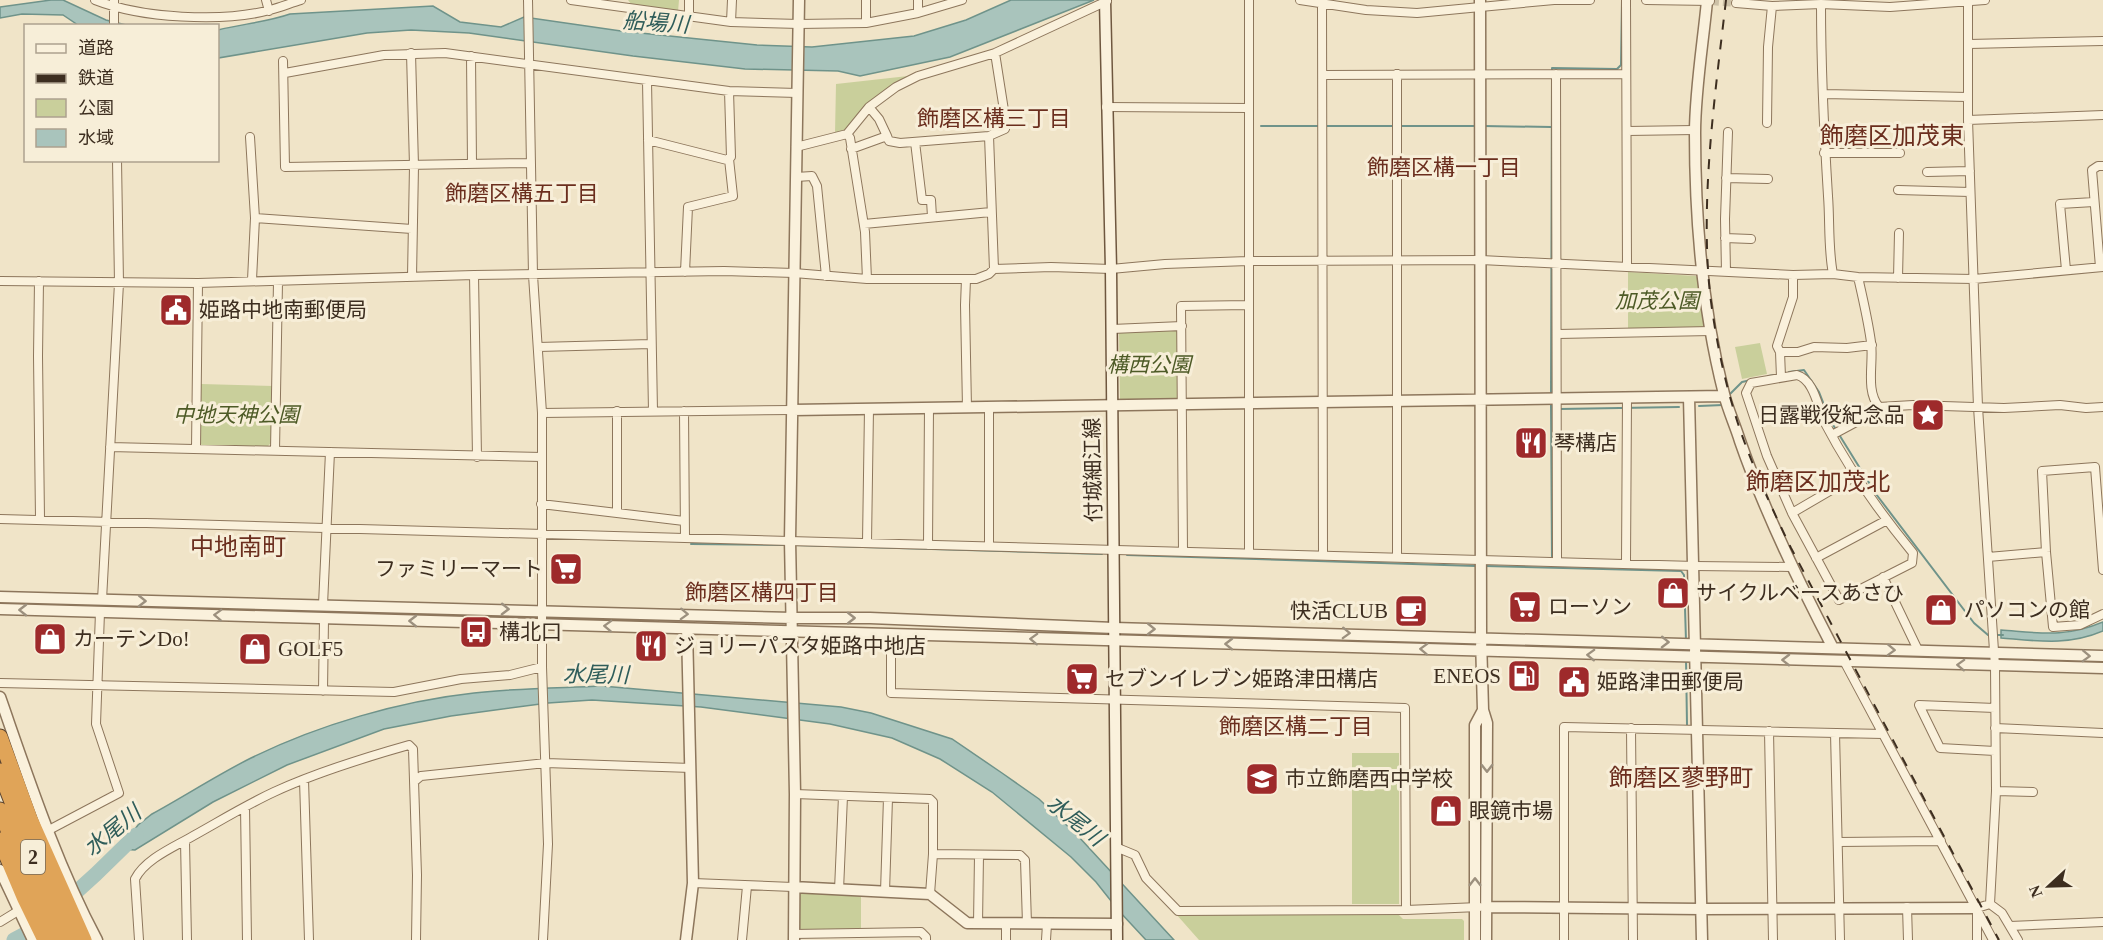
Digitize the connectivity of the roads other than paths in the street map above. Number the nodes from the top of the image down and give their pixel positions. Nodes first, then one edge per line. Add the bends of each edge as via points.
1 (95, 0) edge
2 (266, 0) edge
3 (301, 0) edge
4 (571, 0) edge
5 (689, 0) edge
6 (732, 0) edge
7 (800, 0) edge
8 (866, 0) edge
9 (918, 0) edge
10 (962, 0) edge
11 (1106, 0) edge
12 (1249, 0) edge
13 (1300, 0) edge
14 (1590, 0) edge
15 (1626, 0) edge
16 (1646, 0) edge
17 (1968, 0) edge
18 (1985, 0) edge
19 (1709, 1) edge
20 (528, 2) edge
21 (1736, 3) dead end
22 (114, 4) edge
23 (623, 4) edge
24 (1322, 4) junction
25 (1480, 4) edge
26 (1821, 4) junction
27 (1772, 6) junction
28 (268, 11) junction
29 (918, 13) junction
30 (689, 16) junction
31 (731, 22) junction
32 (866, 23) junction
33 (114, 24) edge
34 (799, 24) junction
35 (2103, 41) edge
36 (1969, 44) junction
37 (411, 53) junction
38 (995, 53) junction
39 (471, 56) junction
40 (283, 61) dead end
41 (528, 63) junction
42 (285, 73) junction
43 (1480, 73) junction
44 (1556, 74) junction
45 (1626, 74) junction
46 (1323, 75) junction
47 (1397, 75) junction
48 (647, 81) junction
49 (729, 91) junction
50 (797, 93) junction
51 (1824, 94) junction
52 (1968, 97) junction
53 (869, 107) junction
54 (1106, 107) junction
55 (1248, 108) junction
56 (2103, 115) edge
57 (1968, 120) junction
58 (1767, 123) dead end
59 (1695, 130) junction
60 (1627, 131) junction
61 (1728, 132) dead end
62 (847, 134) junction
63 (887, 136) junction
64 (988, 136) junction
65 (250, 137) dead end
66 (648, 140) junction
67 (915, 142) junction
68 (796, 147) junction
69 (851, 149) junction
70 (1824, 153) junction
71 (1900, 153) dead end
72 (729, 159) junction
73 (117, 162) edge
74 (530, 163) junction
75 (472, 164) junction
76 (414, 166) junction
77 (2103, 166) edge
78 (1970, 171) junction
79 (1927, 172) dead end
80 (796, 177) junction
81 (1726, 178) junction
82 (1768, 179) dead end
83 (1898, 190) dead end
84 (1970, 192) junction
85 (2094, 202) junction
86 (991, 212) junction
87 (932, 217) junction
88 (255, 218) junction
89 (864, 224) junction
90 (412, 229) junction
91 (1899, 233) dead end
92 (1725, 238) junction
93 (1751, 239) dead end
94 (1322, 260) junction
95 (1480, 260) junction
96 (1248, 261) junction
97 (1398, 261) junction
98 (1556, 262) junction
99 (1627, 266) junction
100 (2102, 267) edge
101 (994, 269) junction
102 (1111, 269) junction
103 (2066, 270) junction
104 (1701, 271) junction
105 (649, 272) junction
106 (685, 272) junction
107 (1726, 272) junction
108 (794, 273) junction
109 (1833, 274) junction
110 (474, 275) junction
111 (533, 275) junction
112 (1793, 275) junction
113 (826, 276) junction
114 (412, 277) junction
115 (1858, 277) junction
116 (1898, 278) junction
117 (867, 279) junction
118 (966, 279) junction
119 (1974, 279) junction
120 (252, 280) junction
121 (0, 281) edge
122 (39, 281) junction
123 (278, 282) junction
124 (119, 283) junction
125 (198, 283) junction
126 (1248, 305) junction
127 (1182, 326) junction
128 (1112, 329) junction
129 (1710, 331) junction
130 (1558, 334) junction
131 (651, 344) junction
132 (1872, 345) junction
133 (538, 347) junction
134 (1780, 352) junction
135 (1781, 377) junction
136 (1724, 396) junction
137 (1689, 397) junction
138 (1557, 398) junction
139 (1627, 398) junction
140 (1480, 399) junction
141 (1397, 401) junction
142 (1322, 402) junction
143 (1249, 404) junction
144 (1183, 405) junction
145 (1112, 406) junction
146 (1879, 407) junction
147 (1978, 407) junction
148 (2103, 407) edge
149 (929, 408) junction
150 (967, 408) junction
151 (989, 408) junction
152 (868, 409) junction
153 (793, 410) junction
154 (617, 411) junction
155 (653, 411) junction
156 (684, 411) junction
157 (542, 413) junction
158 (1836, 432) junction
159 (110, 447) junction
160 (196, 448) junction
161 (275, 450) junction
162 (330, 452) junction
163 (477, 457) junction
164 (542, 458) junction
165 (1860, 464) dead end
166 (1856, 473) junction
167 (2100, 499) edge
168 (541, 504) junction
169 (617, 513) junction
170 (1792, 513) junction
171 (40, 518) junction
172 (0, 519) edge
173 (1887, 520) junction
174 (107, 521) junction
175 (684, 521) junction
176 (327, 528) junction
177 (541, 533) junction
178 (685, 537) junction
179 (790, 540) junction
180 (867, 542) junction
181 (928, 545) junction
182 (989, 545) junction
183 (1114, 549) junction
184 (1183, 551) junction
185 (2046, 552) junction
186 (1249, 553) junction
187 (1323, 555) junction
188 (1397, 557) junction
189 (1988, 557) junction
190 (1816, 558) junction
191 (1481, 559) junction
192 (1557, 561) junction
193 (1626, 563) junction
194 (1695, 566) junction
195 (1791, 567) junction
196 (2103, 570) edge
197 (1884, 577) junction
198 (0, 597) edge
199 (102, 600) junction
200 (323, 605) junction
201 (0, 609) edge
202 (542, 610) junction
203 (100, 612) junction
204 (2103, 614) edge
205 (324, 618) junction
206 (792, 618) junction
207 (542, 624) junction
208 (1114, 628) junction
209 (687, 629) junction
210 (792, 632) junction
211 (891, 634) junction
212 (1481, 638) junction
213 (1114, 642) junction
214 (1696, 643) junction
215 (1833, 648) junction
216 (1918, 650) junction
217 (1482, 651) junction
218 (1995, 653) junction
219 (2103, 656) edge
220 (1696, 658) junction
221 (1844, 661) junction
222 (1995, 666) junction
223 (542, 667) junction
224 (2103, 668) edge
225 (0, 683) edge
226 (98, 685) junction
227 (323, 691) junction
228 (0, 697) edge
229 (1116, 700) junction
230 (1995, 708) junction
231 (1483, 710) junction
232 (1631, 728) junction
233 (1995, 728) junction
234 (1698, 730) junction
235 (1769, 731) junction
236 (1836, 733) junction
237 (2103, 733) edge
238 (1883, 734) junction
239 (0, 736) edge
240 (1995, 751) junction
241 (546, 763) junction
242 (690, 768) junction
243 (0, 771) edge
244 (304, 780) junction
245 (416, 781) junction
246 (1996, 791) junction
247 (2033, 792) dead end
248 (795, 794) junction
249 (843, 796) junction
250 (888, 798) junction
251 (245, 807) junction
252 (0, 810) edge
253 (46, 831) junction
254 (0, 840) edge
255 (185, 841) junction
256 (1941, 841) junction
257 (1838, 842) junction
258 (1118, 848) junction
259 (933, 854) junction
260 (979, 855) junction
261 (1, 877) edge
262 (693, 884) junction
263 (747, 886) junction
264 (793, 887) junction
265 (839, 890) junction
266 (885, 892) junction
267 (930, 894) junction
268 (1990, 904) junction
269 (1474, 907) junction
270 (1486, 907) junction
271 (1907, 907) junction
272 (1564, 908) junction
273 (1773, 908) junction
274 (1839, 908) junction
275 (1977, 908) junction
276 (1633, 909) junction
277 (1701, 909) junction
278 (18, 910) junction
279 (1406, 910) junction
280 (0, 922) edge
281 (2103, 922) edge
282 (978, 924) junction
283 (1006, 924) junction
284 (1027, 924) junction
285 (1047, 924) junction
286 (1117, 924) junction
287 (2010, 926) junction
288 (794, 937) edge
289 (33, 940) edge
290 (45, 940) edge
291 (57, 940) edge
292 (71, 940) edge
293 (84, 940) edge
294 (97, 940) edge
295 (139, 940) edge
296 (187, 940) edge
297 (247, 940) edge
298 (309, 940) edge
299 (416, 940) edge
300 (543, 940) edge
301 (686, 940) edge
302 (742, 940) edge
303 (926, 940) edge
304 (1006, 940) edge
305 (1047, 940) edge
306 (1118, 940) edge
307 (1475, 940) edge
308 (1486, 940) edge
309 (1564, 940) edge
310 (1633, 940) edge
311 (1702, 940) edge
312 (1773, 940) edge
313 (1840, 940) edge
314 (1908, 940) edge
315 (1977, 940) edge
316 (1994, 940) edge
317 (2018, 940) edge

1 - 22 street
2 - 28 street
3 - 28 street
4 - 23 street
5 - 30 street
6 - 31 street
7 - 34 street
8 - 32 street
9 - 29 street
10 - 29 street
11 - 38 street
11 - 54 street, 付城細江線
12 - 55 street
13 - 24 street
14 - 25 street
15 - 45 street
16 - 19 street
17 - 18 street
17 - 26 street via 1890,7
17 - 36 street
19 - 59 street
20 - 41 street
21 - 27 street
22 - 28 street via 151,15 229,17
22 - 33 street
23 - 30 street
24 - 25 street via 1417,13
24 - 46 street
25 - 43 street
26 - 27 street
26 - 51 street
27 - 58 street
29 - 32 street
30 - 31 street
31 - 34 street
32 - 34 street
34 - 50 street
35 - 36 street
36 - 52 street
37 - 39 street
37 - 42 street via 353,59
37 - 76 street
38 - 53 street via 918,76
38 - 64 street via 1006,123 1005,129
39 - 41 street
39 - 75 street
40 - 42 street
41 - 48 street
41 - 74 street
42 - 76 street via 285,167
43 - 44 street
43 - 47 street
43 - 95 street
44 - 45 street
44 - 98 street
45 - 60 street
46 - 47 street
46 - 94 street
47 - 97 street
48 - 49 street
48 - 66 street
49 - 50 street
49 - 72 street
50 - 68 street
51 - 52 street
51 - 70 street
52 - 57 street
53 - 62 street
53 - 63 street
54 - 55 street
54 - 102 street, 付城細江線
55 - 96 street
56 - 57 street
57 - 78 street
59 - 60 street
59 - 104 street
60 - 99 street
61 - 81 street
62 - 68 street
62 - 69 street
63 - 67 street via 889,141
63 - 69 street
64 - 67 street
64 - 86 street
65 - 88 street
66 - 72 street
66 - 105 street
67 - 87 street via 922,200 931,200
68 - 80 street
69 - 89 street
70 - 71 street
70 - 109 street
72 - 106 street via 734,196 688,207
73 - 124 street
74 - 75 street
74 - 111 street
75 - 76 street
76 - 90 street
77 - 85 street via 2092,170
78 - 79 street via 1938,175
78 - 84 street
80 - 108 street
80 - 113 street via 812,176 817,186
81 - 82 street
81 - 92 street
83 - 84 street
84 - 119 street
85 - 100 street
85 - 103 street via 2060,204
86 - 87 street
86 - 101 street
87 - 89 street
88 - 90 street
88 - 120 street
89 - 117 street
90 - 114 street
91 - 116 street
92 - 93 street
92 - 107 street
94 - 96 street
94 - 97 street
94 - 142 street
95 - 97 street
95 - 98 street
95 - 140 street
96 - 102 street
96 - 126 street
97 - 141 street
98 - 99 street
98 - 130 street
99 - 104 street
100 - 103 street
101 - 102 street
101 - 118 street via 982,277
102 - 128 street, 付城細江線
103 - 119 street
104 - 107 street
104 - 129 street
105 - 106 street
105 - 111 street
105 - 131 street
106 - 108 street
107 - 112 street
108 - 113 street
108 - 153 street
109 - 112 street
109 - 115 street
110 - 111 street
110 - 114 street
110 - 163 street
111 - 133 street
112 - 134 street via 1793,297 1777,346
113 - 117 street
114 - 123 street
115 - 116 street
115 - 132 street
116 - 119 street
117 - 118 street
118 - 150 street
119 - 147 street
120 - 123 street
120 - 125 street
121 - 122 street
122 - 124 street
122 - 171 street
123 - 161 street
124 - 125 street
124 - 159 street
125 - 160 street
126 - 127 street via 1182,306
126 - 143 street
127 - 128 street
127 - 144 street
128 - 145 street, 付城細江線
129 - 130 street
129 - 136 street
130 - 138 street
131 - 133 street
131 - 155 street
132 - 134 street
132 - 146 street via 1871,384
133 - 157 street
134 - 135 street
135 - 158 street via 1804,377
135 - 170 street via 1751,383 1746,393
136 - 137 street
136 - 195 street via 1754,482
137 - 139 street
137 - 194 street
138 - 139 street
138 - 140 street
138 - 192 street
139 - 193 street
140 - 141 street
140 - 191 street
141 - 142 street
141 - 188 street
142 - 143 street
142 - 187 street
143 - 144 street
143 - 186 street
144 - 145 street
144 - 184 street
145 - 151 street
145 - 183 street, 付城細江線
146 - 147 street
146 - 158 street
147 - 148 street
147 - 189 street
149 - 150 street
149 - 152 street
149 - 181 street
150 - 151 street
151 - 182 street
152 - 153 street
152 - 180 street
153 - 156 street
153 - 179 street
154 - 155 street
154 - 157 street
154 - 169 street
155 - 156 street
156 - 175 street
157 - 164 street
158 - 166 street
159 - 160 street
159 - 174 street
160 - 161 street
161 - 162 street
162 - 163 street
162 - 176 street
163 - 164 street
164 - 168 street
165 - 166 street
166 - 170 street
166 - 173 street
167 - 185 street via 2095,467 2042,471
167 - 196 street
168 - 169 street
168 - 177 street
169 - 175 street
170 - 190 street
171 - 172 street
171 - 174 street
173 - 190 street
173 - 197 street via 1913,553 1912,562
174 - 176 street
174 - 199 street
175 - 178 street
176 - 177 street
176 - 200 street
177 - 178 street
177 - 202 street
178 - 179 street
179 - 180 street
179 - 206 street
180 - 181 street
181 - 182 street
182 - 183 street
183 - 184 street
183 - 208 street, 付城細江線
184 - 186 street
185 - 189 street
185 - 204 street via 2053,627 2080,625
186 - 187 street
187 - 188 street
188 - 191 street
189 - 218 street
190 - 197 street via 1839,600
191 - 192 street
191 - 212 street
192 - 193 street
193 - 194 street
194 - 195 street
194 - 214 street
195 - 215 street
197 - 216 street
198 - 199 street
199 -> 200 street
200 -> 202 street
203 -> 201 street
202 -> 206 street
202 - 207 street
205 -> 203 street
203 - 226 street
207 -> 205 street
205 - 227 street
206 -> 208 street
206 - 210 street
209 -> 207 street
207 - 223 street
208 -> 212 street
208 - 213 street, 付城細江線
209 - 210 street
209 - 242 street
210 - 211 street
210 - 248 street
213 -> 211 street
211 - 229 street via 891,693
212 -> 214 street
212 - 217 street
217 -> 213 street
213 - 229 street, 付城細江線
214 - 215 street
214 - 220 street
215 -> 216 street
216 - 218 street
220 -> 217 street
217 - 231 street
218 -> 219 street
218 - 222 street
221 -> 220 street
220 - 234 street
222 -> 221 street
221 - 238 street
222 - 224 street
222 - 230 street
223 - 227 street via 394,692
223 - 241 street
225 - 226 street
226 - 227 street
226 - 253 street via 96,724 119,793
228 - 253 street
229 - 258 street, 付城細江線
229 - 279 street via 1405,708
230 - 233 street
230 - 240 street via 1919,705 1940,748
269 -> 231 street via 1475,725
231 -> 270 street via 1487,723
232 - 234 street
232 - 272 street via 1564,727
232 - 276 street
233 - 237 street
233 - 240 street
234 - 235 street
234 - 277 street
235 - 236 street
235 - 273 street
236 - 238 street
236 - 257 street
238 - 256 street
239 - 293 highway via 30,819
240 - 246 street
241 - 242 street
241 - 245 street via 421,776
241 - 300 street via 548,844
242 - 262 street
243 - 292 highway, 2 via 44,884
244 - 245 street via 409,745 413,749
244 - 251 street
244 - 298 street
245 - 299 street
246 - 247 street
246 - 268 street
248 - 249 street
248 - 264 street
249 - 250 street
249 - 265 street
250 - 259 street via 933,802
250 - 266 street
251 - 255 street
251 - 297 street
252 - 291 highway, 2
253 - 294 street
254 - 290 highway
255 - 295 street via 139,871 135,879
255 - 296 street
256 - 257 street
256 - 275 street
257 - 274 street
258 - 279 street via 1135,855 1146,878 1178,911
258 - 286 street, 付城細江線
259 - 260 street
259 - 267 street
260 - 282 street
260 - 284 street via 1020,855 1024,860
261 - 278 street
262 - 263 street
262 - 301 street
263 - 264 street
263 - 302 street
264 - 265 street
264 - 288 street
265 - 266 street
266 - 267 street
267 - 282 street via 967,923
268 - 275 street
268 - 287 street
269 - 270 street
269 - 279 street
269 - 307 street
270 - 272 street
270 - 308 street
271 - 274 street
271 - 275 street
271 - 314 street
272 - 276 street
272 - 309 street
273 - 274 street
273 - 277 street
273 - 312 street
274 - 313 street
275 - 315 street
275 - 316 street
276 - 277 street
276 - 310 street
277 - 311 street
278 - 280 street
278 - 289 street
281 - 287 street
282 - 283 street
283 - 284 street
283 - 304 street
284 - 285 street
285 - 286 street
285 - 305 street
286 - 306 street, 付城細江線
287 - 317 street
288 - 303 street via 921,932

